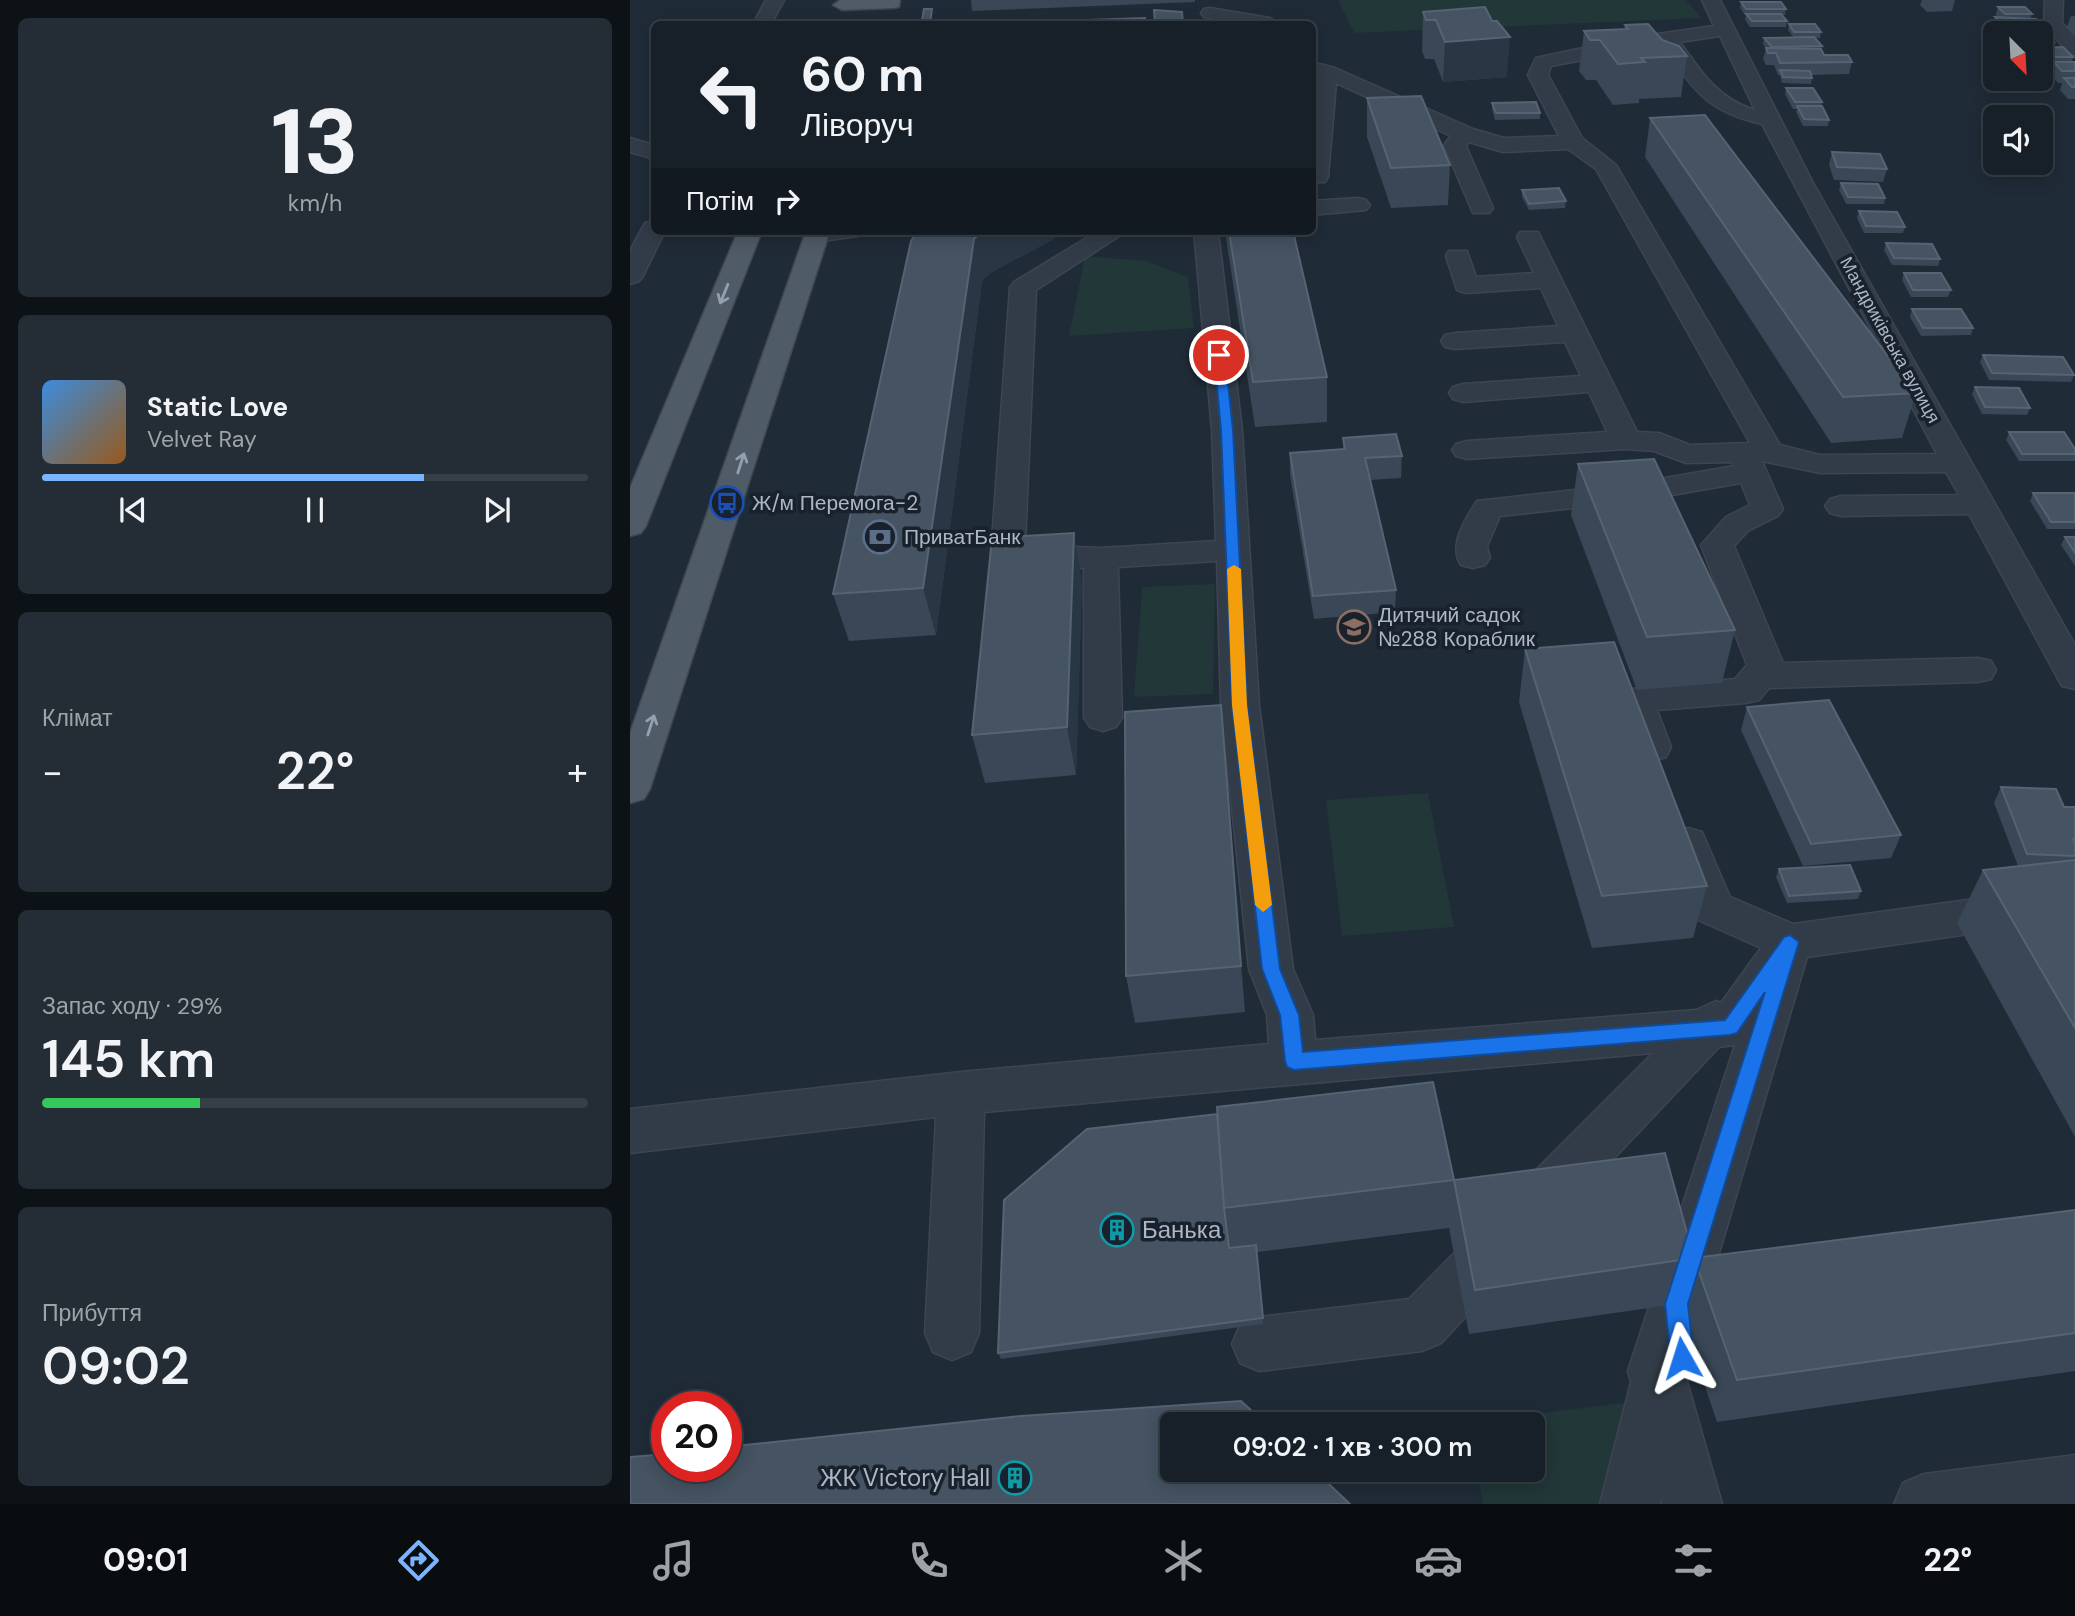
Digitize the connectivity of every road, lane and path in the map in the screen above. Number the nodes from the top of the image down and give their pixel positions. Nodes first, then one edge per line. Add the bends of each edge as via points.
1 (775, 0) edge
2 (1710, 0) edge
3 (2054, 0) edge
4 (894, 1) edge
5 (843, 2) edge
6 (1210, 13) dead end
7 (764, 21) edge
8 (835, 21) edge
9 (887, 21) edge
10 (1254, 21) edge
11 (1723, 30) junction
12 (1668, 38) junction
13 (2075, 49) edge
14 (1320, 70) edge
15 (1769, 118) junction
16 (1465, 134) junction
17 (1573, 142) junction
18 (630, 145) edge
19 (651, 151) edge
20 (1317, 177) dead end
21 (1358, 205) dead end
22 (1316, 208) edge
23 (1482, 208) dead end
24 (651, 234) edge
25 (748, 235) edge
26 (816, 235) edge
27 (1109, 235) edge
28 (1206, 235) edge
29 (1529, 237) dead end
30 (1458, 256) dead end
31 (630, 276) edge
32 (1549, 280) junction
33 (1574, 333) junction
34 (1455, 341) dead end
35 (1599, 383) junction
36 (1463, 393) dead end
37 (1626, 440) junction
38 (1467, 450) dead end
39 (1755, 458) junction
40 (1959, 463) junction
41 (1981, 504) junction
42 (1841, 506) dead end
43 (630, 526) edge
44 (1233, 550) junction
45 (1101, 558) junction
46 (1473, 558) dead end
47 (1978, 670) dead end
48 (1759, 676) junction
49 (2075, 677) edge
50 (1103, 718) dead end
51 (1664, 778) edge
52 (630, 789) edge
53 (1678, 817) edge
54 (2075, 902) edge
55 (1790, 942) junction
56 (1294, 1061) junction
57 (961, 1093) junction
58 (630, 1131) edge
59 (1676, 1304) junction
60 (952, 1333) dead end
61 (1259, 1344) dead end
62 (2075, 1484) edge
63 (1630, 1504) edge
64 (1695, 1504) edge
65 (1924, 1504) edge

1 - 7 street
2 - 11 street, Мандриківська вулиця
3 - 13 street via 2053,24
4 - 5 main road
4 - 9 main road
5 - 8 main road
6 - 10 street
11 - 12 street
11 - 15 street, Мандриківська вулиця
12 - 15 street via 1719,104 1741,114
12 - 17 street via 1543,61 1538,75
14 - 16 street
14 - 20 street
15 - 40 street, Мандриківська вулиця
16 - 17 street via 1503,145
16 - 23 street via 1455,145
17 - 39 street via 1605,165
18 - 19 street
21 - 22 street
24 - 31 street
25 -> 43 main road
52 -> 26 main road
27 - 45 street via 1023,288 1008,555
28 - 44 street via 1227,430
29 - 32 street
30 - 32 street via 1466,285
32 - 33 street
33 - 34 street
33 - 35 street
35 - 36 street
35 - 37 street
37 - 38 street
37 - 39 street via 1659,442 1686,454
39 - 40 street via 1820,464
39 - 46 street via 1637,492 1488,508 1471,546
39 - 48 street via 1767,509 1737,524 1717,545 1766,667
40 - 41 street, Мандриківська вулиця
41 - 42 street
41 - 49 street, Мандриківська вулиця
44 - 45 street
44 - 56 street via 1240,705 1271,969 1290,1015
45 - 50 street
47 - 48 street
48 - 51 street via 1746,691 1634,699
53 - 55 street via 1713,908
54 - 55 street
55 - 56 street via 1730,1027
55 - 59 street
55 - 61 street via 1422,1324
56 - 57 street
57 - 58 street
57 - 60 street
59 - 63 street
59 - 64 street
62 - 65 street

